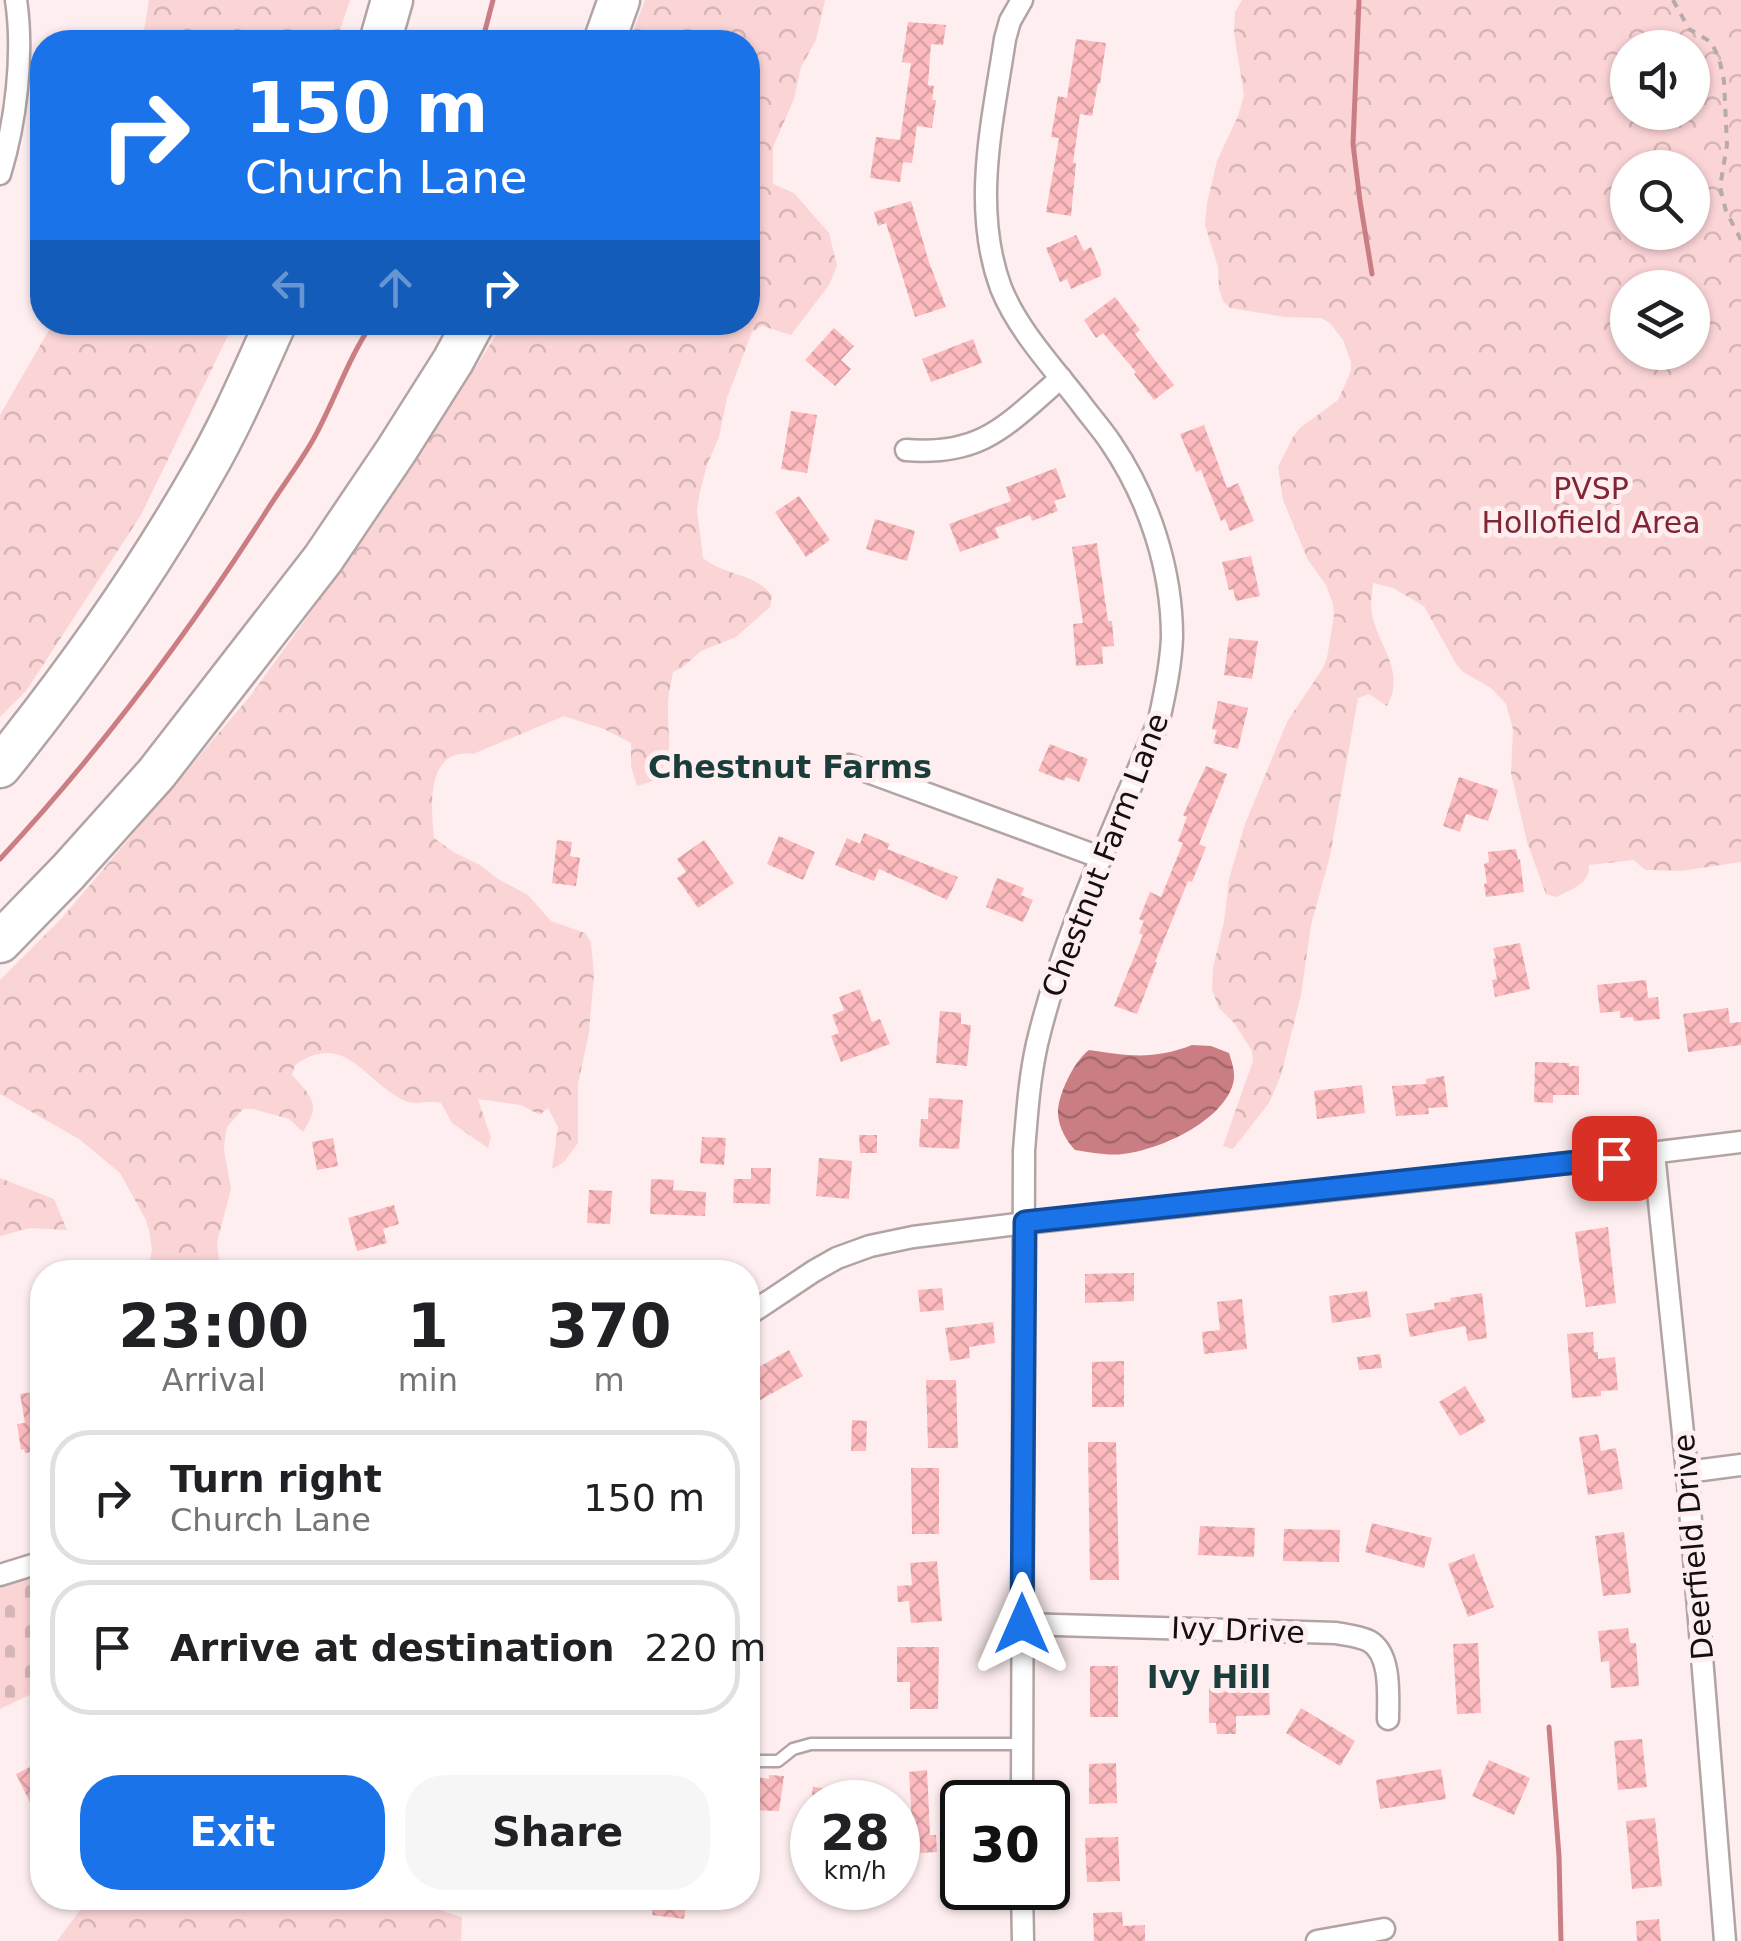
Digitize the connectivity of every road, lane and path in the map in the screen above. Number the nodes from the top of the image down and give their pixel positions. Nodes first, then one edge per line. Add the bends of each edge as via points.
1 (16, 0) edge
2 (392, 0) edge
3 (619, 0) edge
4 (1022, 0) edge
5 (1673, 0) edge
6 (383, 30) edge
7 (608, 30) edge
8 (0, 174) edge
9 (1741, 240) edge
10 (270, 335) edge
11 (467, 335) edge
12 (1061, 378) junction
13 (906, 450) dead end
14 (850, 765) dead end
15 (0, 767) edge
16 (1102, 858) junction
17 (0, 942) edge
18 (1741, 1142) edge
19 (1654, 1153) junction
20 (1025, 1222) junction
21 (760, 1307) edge
22 (1741, 1465) edge
23 (1688, 1472) junction
24 (30, 1565) edge
25 (0, 1574) edge
26 (1022, 1624) junction
27 (1388, 1718) dead end
28 (1022, 1744) junction
29 (760, 1761) dead end
30 (1022, 1780) edge
31 (1022, 1910) edge
32 (1384, 1929) dead end
33 (1022, 1941) edge
34 (1317, 1941) edge
35 (1726, 1941) edge

1 - 8 street via 16,86
2 - 6 highway
3 - 7 highway
4 - 12 street, Chestnut Farm Lane via 1002,57 986,165 987,227 1015,316
5 - 9 path via 1689,29 1711,42 1719,58 1727,145 1720,186
10 - 15 highway via 205,471 144,572
11 - 17 highway via 301,588 156,774
12 - 13 street via 984,440 936,452
12 - 16 street, Chestnut Farm Lane via 1132,479 1149,514 1169,592 1172,638 1159,720
14 - 16 street
16 - 20 street, Chestnut Farm Lane via 1036,1048 1024,1151
18 - 19 street
19 - 20 street
19 - 23 street, Deerfield Drive
20 - 21 street via 870,1246 814,1270
20 - 26 street, Chestnut Farm Lane
22 - 23 street
23 - 35 street, Deerfield Drive
24 - 25 street
26 - 27 street, Ivy Drive via 1358,1637 1372,1642 1386,1669
26 - 28 street, Chestnut Farm Lane
28 - 29 lane via 811,1744 778,1762
28 - 30 street, Chestnut Farm Lane
31 - 33 street
32 - 34 street

